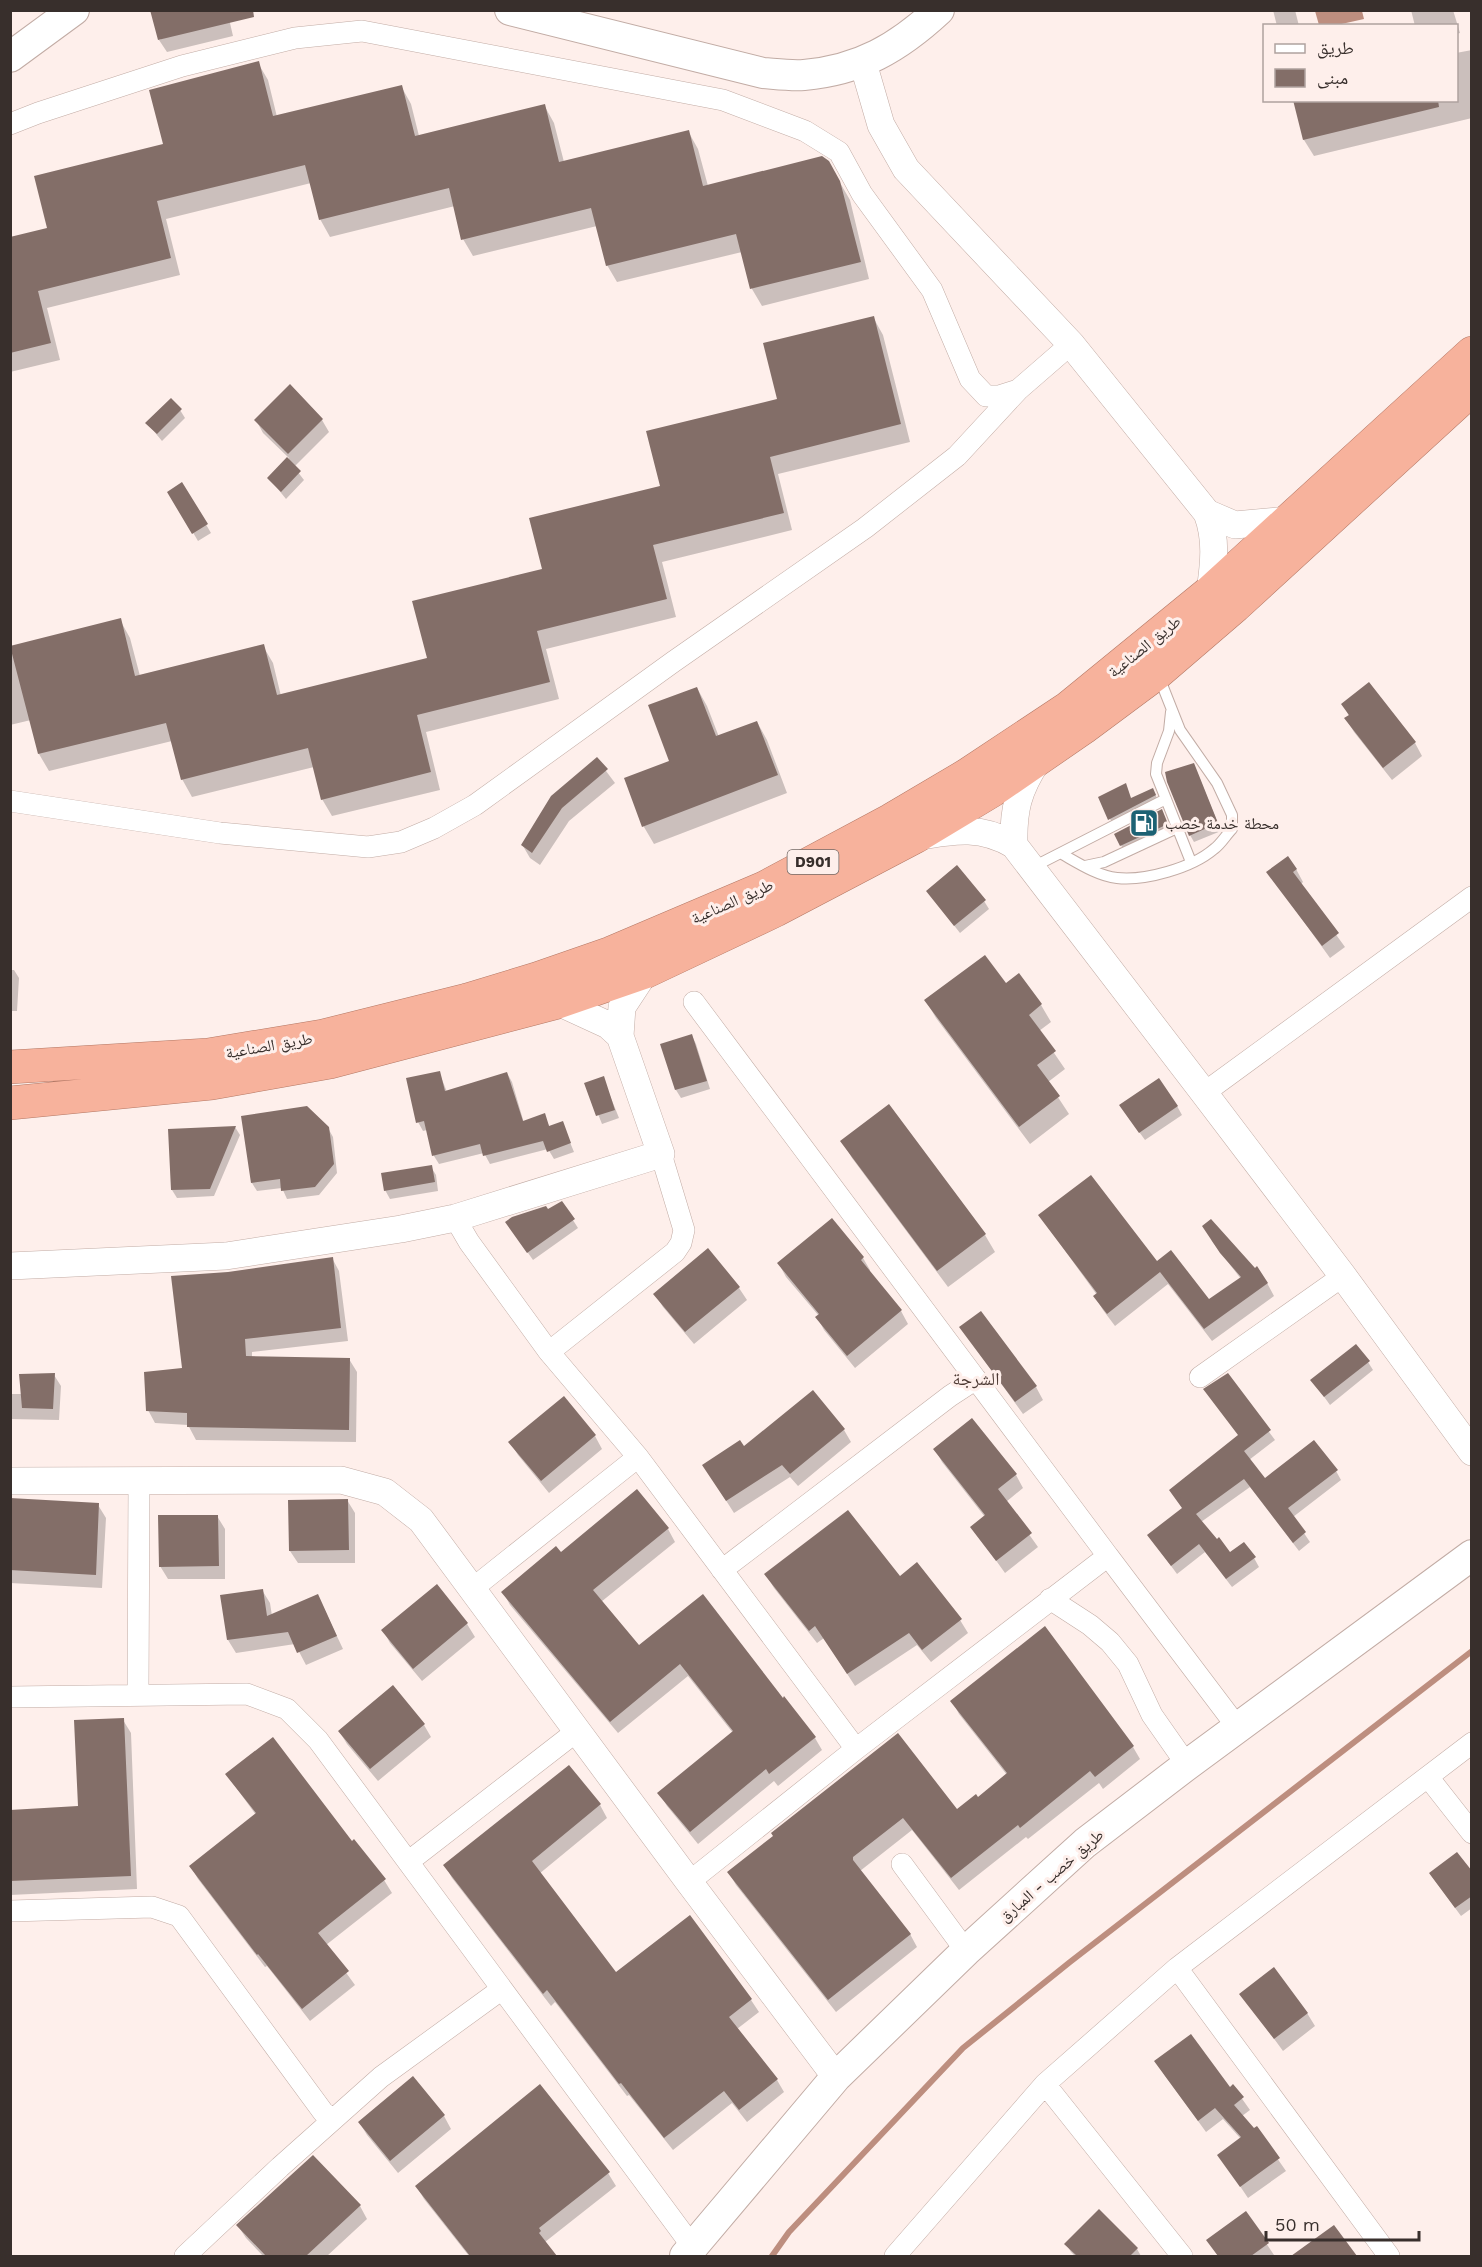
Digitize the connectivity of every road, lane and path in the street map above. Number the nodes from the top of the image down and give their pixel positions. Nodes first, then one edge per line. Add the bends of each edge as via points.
1 (74, 10) edge
2 (510, 10) edge
3 (939, 10) edge
4 (10, 57) edge
5 (863, 63) junction
6 (10, 124) edge
7 (1071, 344) junction
8 (1472, 353) edge
9 (1472, 389) edge
10 (1018, 390) junction
11 (1207, 513) junction
12 (1288, 520) junction
13 (1210, 592) junction
14 (1157, 673) junction
15 (1171, 708) junction
16 (1037, 761) junction
17 (1166, 799) junction
18 (10, 801) edge
19 (1177, 828) junction
20 (915, 837) junction
21 (1014, 845) junction
22 (1062, 854) junction
23 (1191, 862) junction
24 (1084, 867) junction
25 (1030, 868) junction
26 (1472, 897) edge
27 (645, 972) junction
28 (558, 1002) junction
29 (693, 1002) dead end
30 (620, 1036) junction
31 (10, 1067) edge
32 (1204, 1093) junction
33 (10, 1103) edge
34 (661, 1154) junction
35 (455, 1218) junction
36 (10, 1266) edge
37 (1343, 1276) junction
38 (549, 1352) junction
39 (1200, 1377) dead end
40 (976, 1378) junction
41 (1472, 1452) edge
42 (638, 1456) junction
43 (10, 1481) edge
44 (140, 1481) junction
45 (1472, 1555) edge
46 (1108, 1556) junction
47 (722, 1570) junction
48 (472, 1589) junction
49 (1050, 1599) junction
50 (138, 1695) junction
51 (10, 1697) edge
52 (1238, 1728) junction
53 (577, 1731) junction
54 (1472, 1743) edge
55 (856, 1749) junction
56 (1186, 1765) junction
57 (1428, 1777) junction
58 (1472, 1833) edge
59 (408, 1862) junction
60 (902, 1864) dead end
61 (689, 1882) junction
62 (10, 1911) edge
63 (966, 1951) junction
64 (1176, 1968) junction
65 (502, 1989) junction
66 (836, 2077) junction
67 (1046, 2084) junction
68 (333, 2120) junction
69 (688, 2251) edge
70 (185, 2256) edge
71 (895, 2256) edge
72 (1182, 2256) edge
73 (1389, 2256) edge

1 - 4 main road
2 - 5 main road via 763,73 804,75
3 - 5 main road via 908,38
5 - 7 street via 881,125 906,169
6 - 10 street via 182,66 295,39 362,31 723,100 805,131 839,152 862,194 932,290 970,379 986,396
7 - 10 street
7 - 11 street
8 - 12 highway, طريق الصناعية / D901
9 - 14 highway, طريق الصناعية / D901
10 - 18 street via 957,456 865,528 475,805 401,842 368,847 220,833
11 - 12 street via 1235,525
11 - 13 street via 1214,541
12 - 13 highway, طريق الصناعية / D901
13 - 31 highway, طريق الصناعية / D901 via 1068,708 967,775 764,888 611,953 467,1000 323,1036 208,1055
14 - 15 lane
14 - 16 highway, طريق الصناعية / D901
15 - 17 lane via 1169,731 1156,774
15 - 23 lane via 1180,730 1217,783 1232,815 1232,828 1216,848
16 - 20 highway, طريق الصناعية / D901
16 - 21 street via 1017,800
17 - 19 lane
17 - 22 lane
19 - 23 lane
19 - 24 lane via 1104,862
20 - 21 street via 981,831
20 - 27 highway, طريق الصناعية / D901 via 776,910
21 - 25 street
22 - 24 lane
22 - 25 lane
23 - 24 lane via 1159,874 1130,878 1115,878
25 - 32 street
26 - 32 street
27 - 28 highway, طريق الصناعية / D901
27 - 30 street via 622,1007
28 - 30 street
28 - 33 highway, طريق الصناعية / D901 via 330,1062 212,1083
29 - 40 street
30 - 34 street
32 - 37 street
34 - 35 street
34 - 38 street via 684,1230 681,1243 675,1252
35 - 36 street via 226,1256
35 - 38 street
37 - 39 street
37 - 41 street
38 - 42 street
40 - 46 street
40 - 47 street
42 - 47 street
42 - 48 street
43 - 44 street
44 - 48 street via 341,1480 385,1492 421,1520
44 - 50 street
45 - 52 main road, طريق خصب - المبارق
46 - 49 street
46 - 52 street
47 - 55 street
48 - 53 street
49 - 55 street
49 - 56 street via 1110,1642 1128,1664 1152,1715
50 - 51 street
50 - 59 street via 247,1694 287,1709 318,1740
52 - 56 main road, طريق خصب - المبارق
53 - 59 street
53 - 61 street
54 - 57 street
55 - 61 street
56 - 63 main road, طريق خصب - المبارق via 1085,1843
57 - 58 street
57 - 64 street
59 - 65 street
60 - 63 street
61 - 66 street
62 - 68 street via 152,1907 179,1916 323,2112
63 - 66 main road, طريق خصب - المبارق
64 - 67 street
64 - 73 street
65 - 68 street via 381,2077
65 - 69 street
66 - 69 main road, طريق خصب - المبارق
67 - 71 street
67 - 72 street
68 - 70 street

